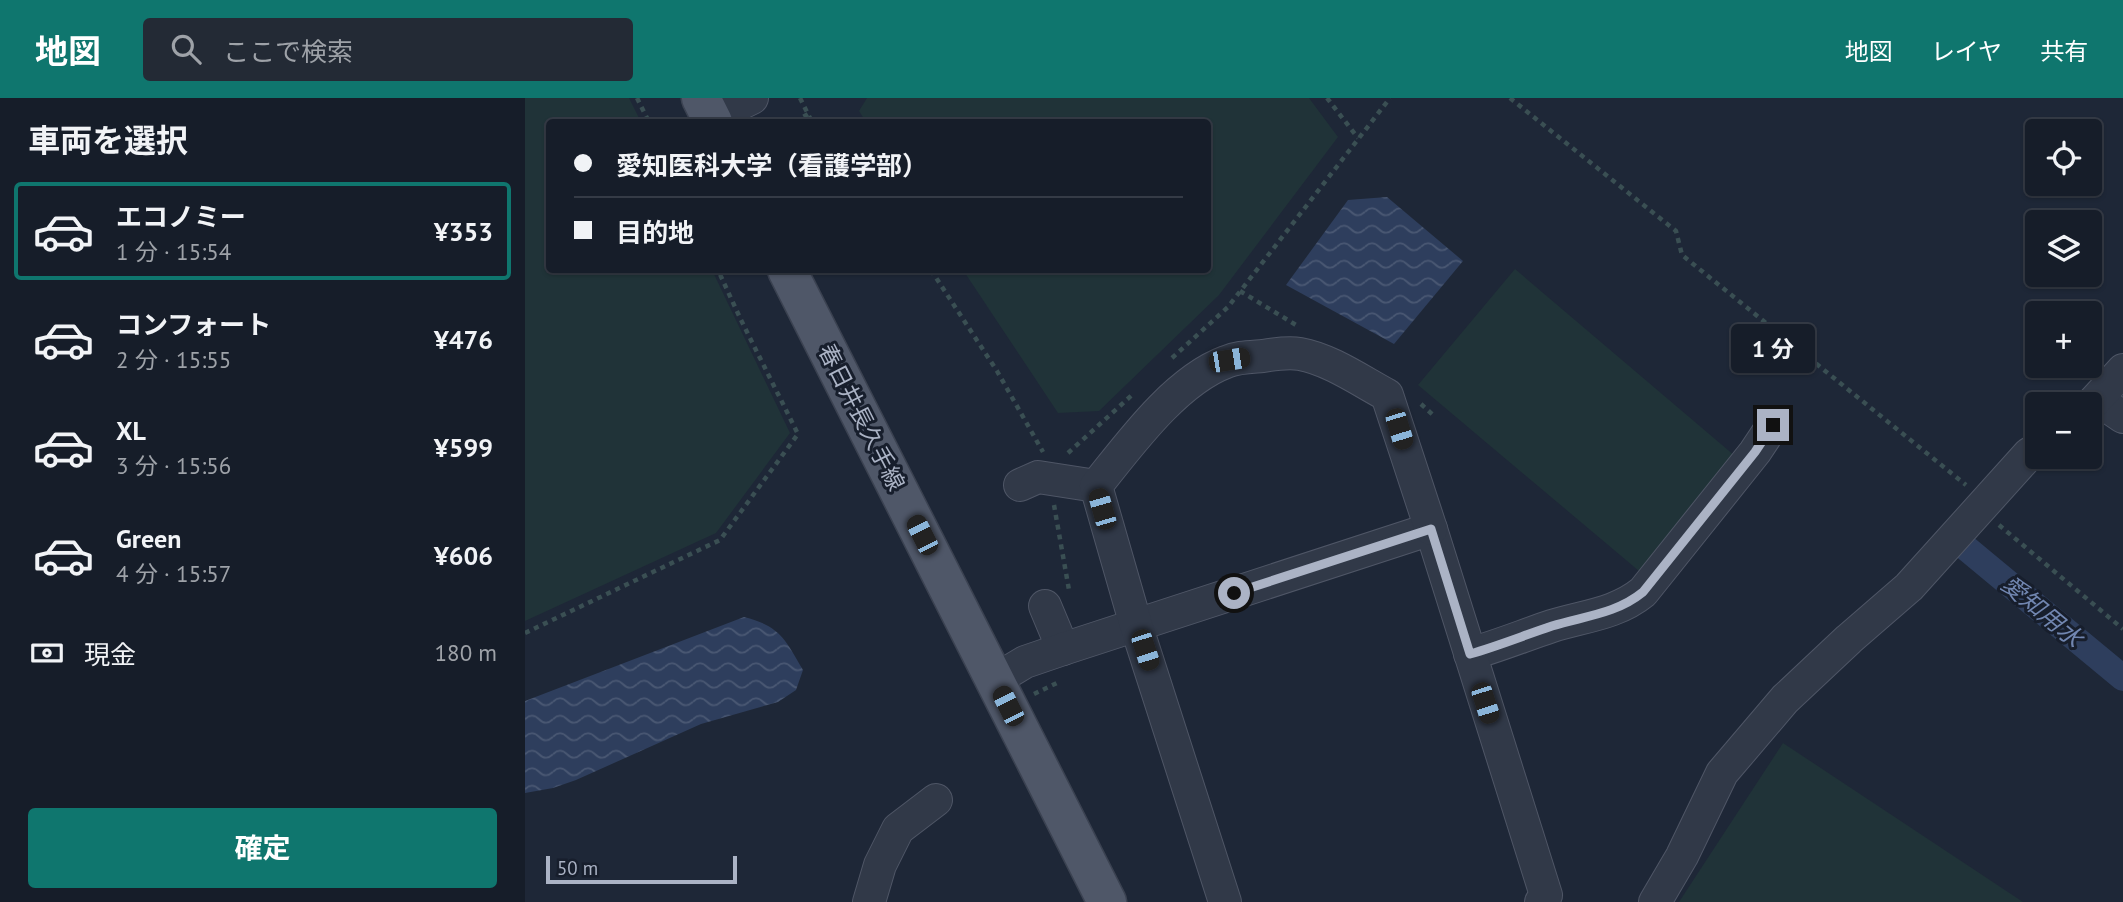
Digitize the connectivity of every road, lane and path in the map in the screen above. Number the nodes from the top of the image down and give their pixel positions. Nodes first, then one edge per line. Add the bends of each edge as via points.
1 (637, 98) edge
2 (752, 98) edge
3 (800, 98) edge
4 (1327, 98) edge
5 (1510, 98) edge
6 (708, 113) edge
7 (808, 114) junction
8 (648, 119) edge
9 (800, 119) edge
10 (810, 119) edge
11 (1358, 138) dead end
12 (719, 273) edge
13 (789, 273) edge
14 (933, 273) edge
15 (2123, 370) edge
16 (2104, 408) edge
17 (1773, 425) dead end
18 (2025, 458) edge
19 (1048, 460) dead end
20 (1020, 485) dead end
21 (1095, 486) junction
22 (1982, 505) junction
23 (1431, 529) junction
24 (1045, 606) dead end
25 (1136, 625) junction
26 (2123, 629) edge
27 (525, 633) edge
28 (1063, 649) junction
29 (1470, 654) junction
30 (995, 680) junction
31 (936, 800) dead end
32 (869, 902) edge
33 (1107, 902) edge
34 (1225, 902) edge
35 (1541, 902) edge
36 (1655, 902) edge

1 - 8 path
2 - 6 street
3 - 7 path
4 - 11 path
5 - 22 path via 1676,231 1682,255
7 - 9 path
7 - 10 path
12 - 27 path via 798,435 720,540
13 - 30 main road, 春日井長久手線
14 - 19 path
15 - 16 street
17 - 29 street via 1632,601
18 - 22 street
20 - 21 street via 1038,477
21 - 23 street via 1141,429 1190,382 1229,360 1301,354 1387,395
21 - 25 street
22 - 26 path
22 - 36 street via 1909,587 1785,699 1722,773
23 - 25 street
23 - 29 street
24 - 28 street
25 - 28 street
25 - 34 street
28 - 30 street via 1025,662
29 - 35 street via 1546,895
30 - 33 main road, 春日井長久手線
31 - 32 street via 898,829 880,864

